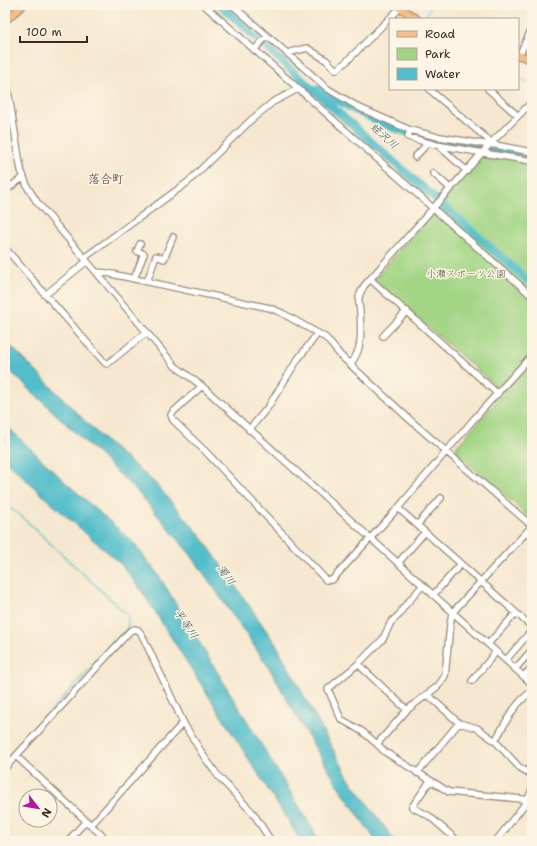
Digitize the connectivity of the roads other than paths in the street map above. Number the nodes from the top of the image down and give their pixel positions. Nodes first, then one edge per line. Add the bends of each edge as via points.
1 (23, 5) edge
2 (204, 5) edge
3 (232, 5) edge
4 (397, 6) edge
5 (415, 18) edge
6 (5, 21) edge
7 (532, 28) edge
8 (266, 36) junction
9 (255, 48) junction
10 (287, 53) junction
11 (519, 56) edge
12 (532, 60) edge
13 (5, 72) edge
14 (298, 89) junction
15 (430, 90) edge
16 (489, 90) edge
17 (532, 102) edge
18 (518, 116) junction
19 (410, 130) junction
20 (428, 143) junction
21 (490, 145) junction
22 (439, 146) junction
23 (484, 152) junction
24 (532, 152) edge
25 (414, 158) dead end
26 (532, 161) edge
27 (467, 171) junction
28 (432, 173) dead end
29 (24, 178) junction
30 (452, 189) junction
31 (5, 191) edge
32 (435, 207) junction
33 (173, 237) dead end
34 (140, 244) dead end
35 (5, 248) edge
36 (85, 260) junction
37 (96, 272) junction
38 (134, 279) junction
39 (370, 279) junction
40 (147, 282) junction
41 (46, 295) junction
42 (532, 296) edge
43 (406, 311) junction
44 (147, 332) junction
45 (318, 333) junction
46 (383, 336) dead end
47 (532, 355) edge
48 (350, 364) junction
49 (202, 386) junction
50 (498, 394) junction
51 (249, 430) junction
52 (446, 452) junction
53 (441, 498) dead end
54 (398, 508) junction
55 (417, 525) junction
56 (532, 526) edge
57 (425, 532) junction
58 (370, 538) junction
59 (398, 563) junction
60 (461, 564) junction
61 (480, 581) junction
62 (423, 585) junction
63 (434, 595) junction
64 (516, 612) junction
65 (452, 613) junction
66 (532, 629) edge
67 (488, 644) junction
68 (532, 650) edge
69 (496, 652) junction
70 (506, 660) junction
71 (358, 664) junction
72 (532, 667) edge
73 (515, 669) junction
74 (524, 676) junction
75 (472, 681) dead end
76 (532, 684) edge
77 (532, 691) edge
78 (427, 694) junction
79 (407, 710) junction
80 (459, 723) junction
81 (184, 724) junction
82 (495, 741) junction
83 (377, 744) junction
84 (16, 756) junction
85 (5, 768) edge
86 (418, 773) junction
87 (532, 776) edge
88 (430, 781) junction
89 (532, 789) edge
90 (530, 800) edge
91 (89, 823) junction
92 (68, 841) edge
93 (108, 841) edge
94 (271, 841) edge
95 (458, 841) edge
96 (496, 841) edge

1 - 6 main road
2 - 9 street
3 - 8 street
4 - 5 main road
4 - 10 street via 336,70 307,48
7 - 11 street
8 - 9 street
8 - 10 street
9 - 14 street
10 - 19 street via 338,96
11 - 12 main road
13 - 29 street
14 - 32 street
14 - 36 street via 273,102 188,182
15 - 21 street
16 - 18 street
17 - 18 street
18 - 21 street
19 - 20 street via 408,137
19 - 21 street via 451,140
20 - 22 street
20 - 25 street
21 - 23 street
21 - 24 street
22 - 23 street
22 - 27 street
23 - 26 street
23 - 27 street
27 - 30 street
28 - 30 street
29 - 31 street
29 - 36 street via 37,202
30 - 32 street
32 - 39 street
32 - 42 street
33 - 40 street via 164,259 156,256
34 - 38 street via 136,251 144,254
35 - 41 street
36 - 37 street
36 - 41 street
37 - 38 street
37 - 44 street
38 - 40 street
39 - 43 street
39 - 48 street via 359,296 360,343 355,359
40 - 45 street via 270,308
41 - 44 street via 107,364
43 - 46 street
43 - 50 street
44 - 49 street via 175,366
45 - 48 street
45 - 51 street via 268,407
47 - 50 street
48 - 52 street
49 - 51 street
49 - 58 street via 173,412 173,420 326,580 332,580
50 - 52 street
51 - 58 street
52 - 54 street
52 - 56 street
53 - 55 street
54 - 55 street
54 - 58 street
55 - 57 street
56 - 61 street
57 - 59 street
57 - 60 street
58 - 59 street
59 - 62 street
60 - 61 street
60 - 63 street
61 - 64 street
61 - 65 street
62 - 63 street
62 - 71 street via 391,622 383,639
63 - 65 street
64 - 66 street
64 - 67 street
65 - 67 street
65 - 78 street via 445,676 438,686
66 - 70 street
67 - 69 street
68 - 73 street
69 - 70 street
69 - 75 street
70 - 73 street
71 - 79 street
71 - 83 street via 328,689 341,719
72 - 74 street
73 - 74 street
74 - 76 street
77 - 82 street via 514,709
78 - 79 street
78 - 80 street
79 - 83 street
80 - 82 street via 477,728
80 - 86 street
81 - 84 street via 142,634 134,629
81 - 91 street
81 - 94 street via 215,772 252,813
82 - 87 street via 519,767
83 - 86 street
84 - 85 street
84 - 91 street
86 - 88 street
88 - 90 street via 450,792
88 - 95 street via 412,807 429,816
89 - 90 street
90 - 96 street
91 - 92 street
91 - 93 street

